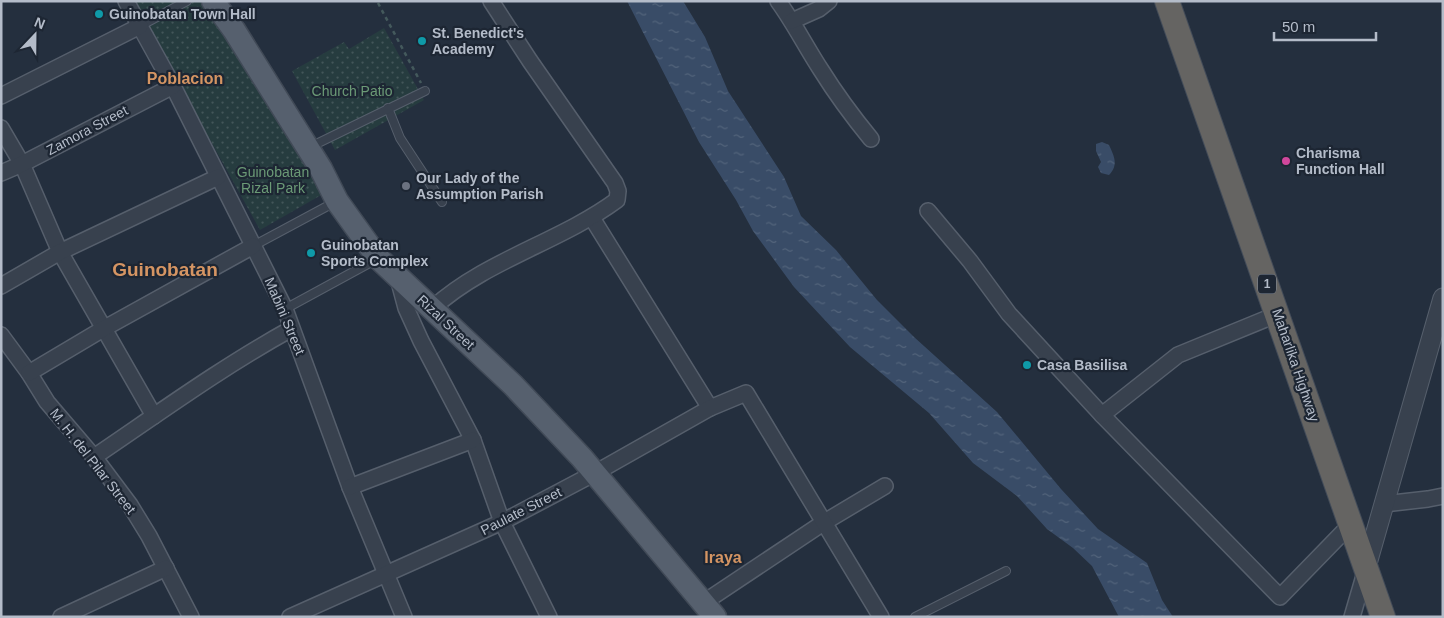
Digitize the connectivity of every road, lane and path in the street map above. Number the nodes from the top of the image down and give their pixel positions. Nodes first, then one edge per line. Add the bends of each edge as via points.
1 (126, 1) edge
2 (187, 1) edge
3 (213, 1) edge
4 (492, 1) edge
5 (778, 1) edge
6 (829, 1) edge
7 (1167, 1) edge
8 (378, 2) dead end
9 (792, 20) junction
10 (140, 26) junction
11 (173, 86) junction
12 (425, 91) joint
13 (1, 96) edge
14 (388, 108) junction
15 (1, 128) edge
16 (871, 139) dead end
17 (307, 148) junction
18 (22, 164) junction
19 (1, 173) edge
20 (218, 177) junction
21 (337, 201) junction
22 (442, 202) dead end
23 (928, 211) dead end
24 (592, 218) junction
25 (253, 246) junction
26 (60, 252) junction
27 (378, 258) junction
28 (398, 278) junction
29 (1, 286) edge
30 (1443, 298) edge
31 (433, 308) junction
32 (285, 309) junction
33 (1278, 314) junction
34 (103, 329) junction
35 (291, 329) junction
36 (1, 336) edge
37 (29, 373) junction
38 (710, 408) junction
39 (1102, 415) junction
40 (154, 416) junction
41 (473, 440) junction
42 (94, 458) junction
43 (595, 473) junction
44 (885, 486) dead end
45 (350, 487) junction
46 (1443, 496) edge
47 (1384, 504) junction
48 (502, 522) junction
49 (823, 523) junction
50 (1351, 524) junction
51 (1366, 567) junction
52 (166, 568) junction
53 (1006, 571) dead end
54 (386, 573) junction
55 (709, 610) edge
56 (61, 617) edge
57 (191, 617) edge
58 (290, 617) edge
59 (404, 617) edge
60 (549, 617) edge
61 (881, 617) edge
62 (915, 617) edge
63 (1352, 617) edge
64 (1383, 617) edge

1 - 10 street, Mabini Street
2 - 10 lane
3 - 17 main road, Rizal Street
4 - 24 street via 618,191 617,200
5 - 9 street
6 - 9 street via 819,9
7 - 33 highway, Maharlika Highway / 1
8 - 12 path
9 - 16 street via 820,69
10 - 11 street, Mabini Street
10 - 13 street
11 - 18 street, Zamora Street
11 - 20 street, Mabini Street
12 - 14 lane
14 - 17 lane
14 - 22 lane via 400,138
15 - 18 street
17 - 21 main road, Rizal Street
18 - 19 street, Zamora Street
18 - 26 street
20 - 25 street, Mabini Street
20 - 26 street
21 - 25 lane
21 - 27 main road, Rizal Street
23 - 39 street via 1009,314
24 - 31 street via 464,284
24 - 38 street
25 - 32 street, Mabini Street
25 - 34 street
26 - 29 street
26 - 34 street
27 - 28 main road, Rizal Street
27 - 32 lane
28 - 31 main road, Rizal Street
28 - 41 street via 420,341
30 - 47 street
31 - 43 main road, Rizal Street via 513,385
32 - 35 street, Mabini Street
33 - 39 street via 1178,355
33 - 50 highway, Maharlika Highway / 1
34 - 37 street
34 - 40 street
35 - 40 street via 254,349
35 - 45 street, Mabini Street
36 - 37 street, M. H. del Pilar Street
37 - 42 street, M. H. del Pilar Street via 47,402
38 - 43 street, Paulate Street
38 - 49 street, Paulate Street via 746,393
39 - 50 street via 1280,597
40 - 42 street
41 - 45 street
41 - 48 street
42 - 52 street, M. H. del Pilar Street via 130,505
43 - 48 street, Paulate Street
43 - 55 main road, Rizal Street
44 - 49 street
45 - 54 street, Mabini Street
46 - 47 street
47 - 51 street
48 - 54 street, Paulate Street
48 - 60 street
49 - 55 street
49 - 61 street
50 - 51 highway, Maharlika Highway / 1
51 - 63 street
51 - 64 highway, Maharlika Highway / 1
52 - 56 street
52 - 57 street, M. H. del Pilar Street
53 - 62 lane
54 - 58 street, Paulate Street
54 - 59 street, Mabini Street

